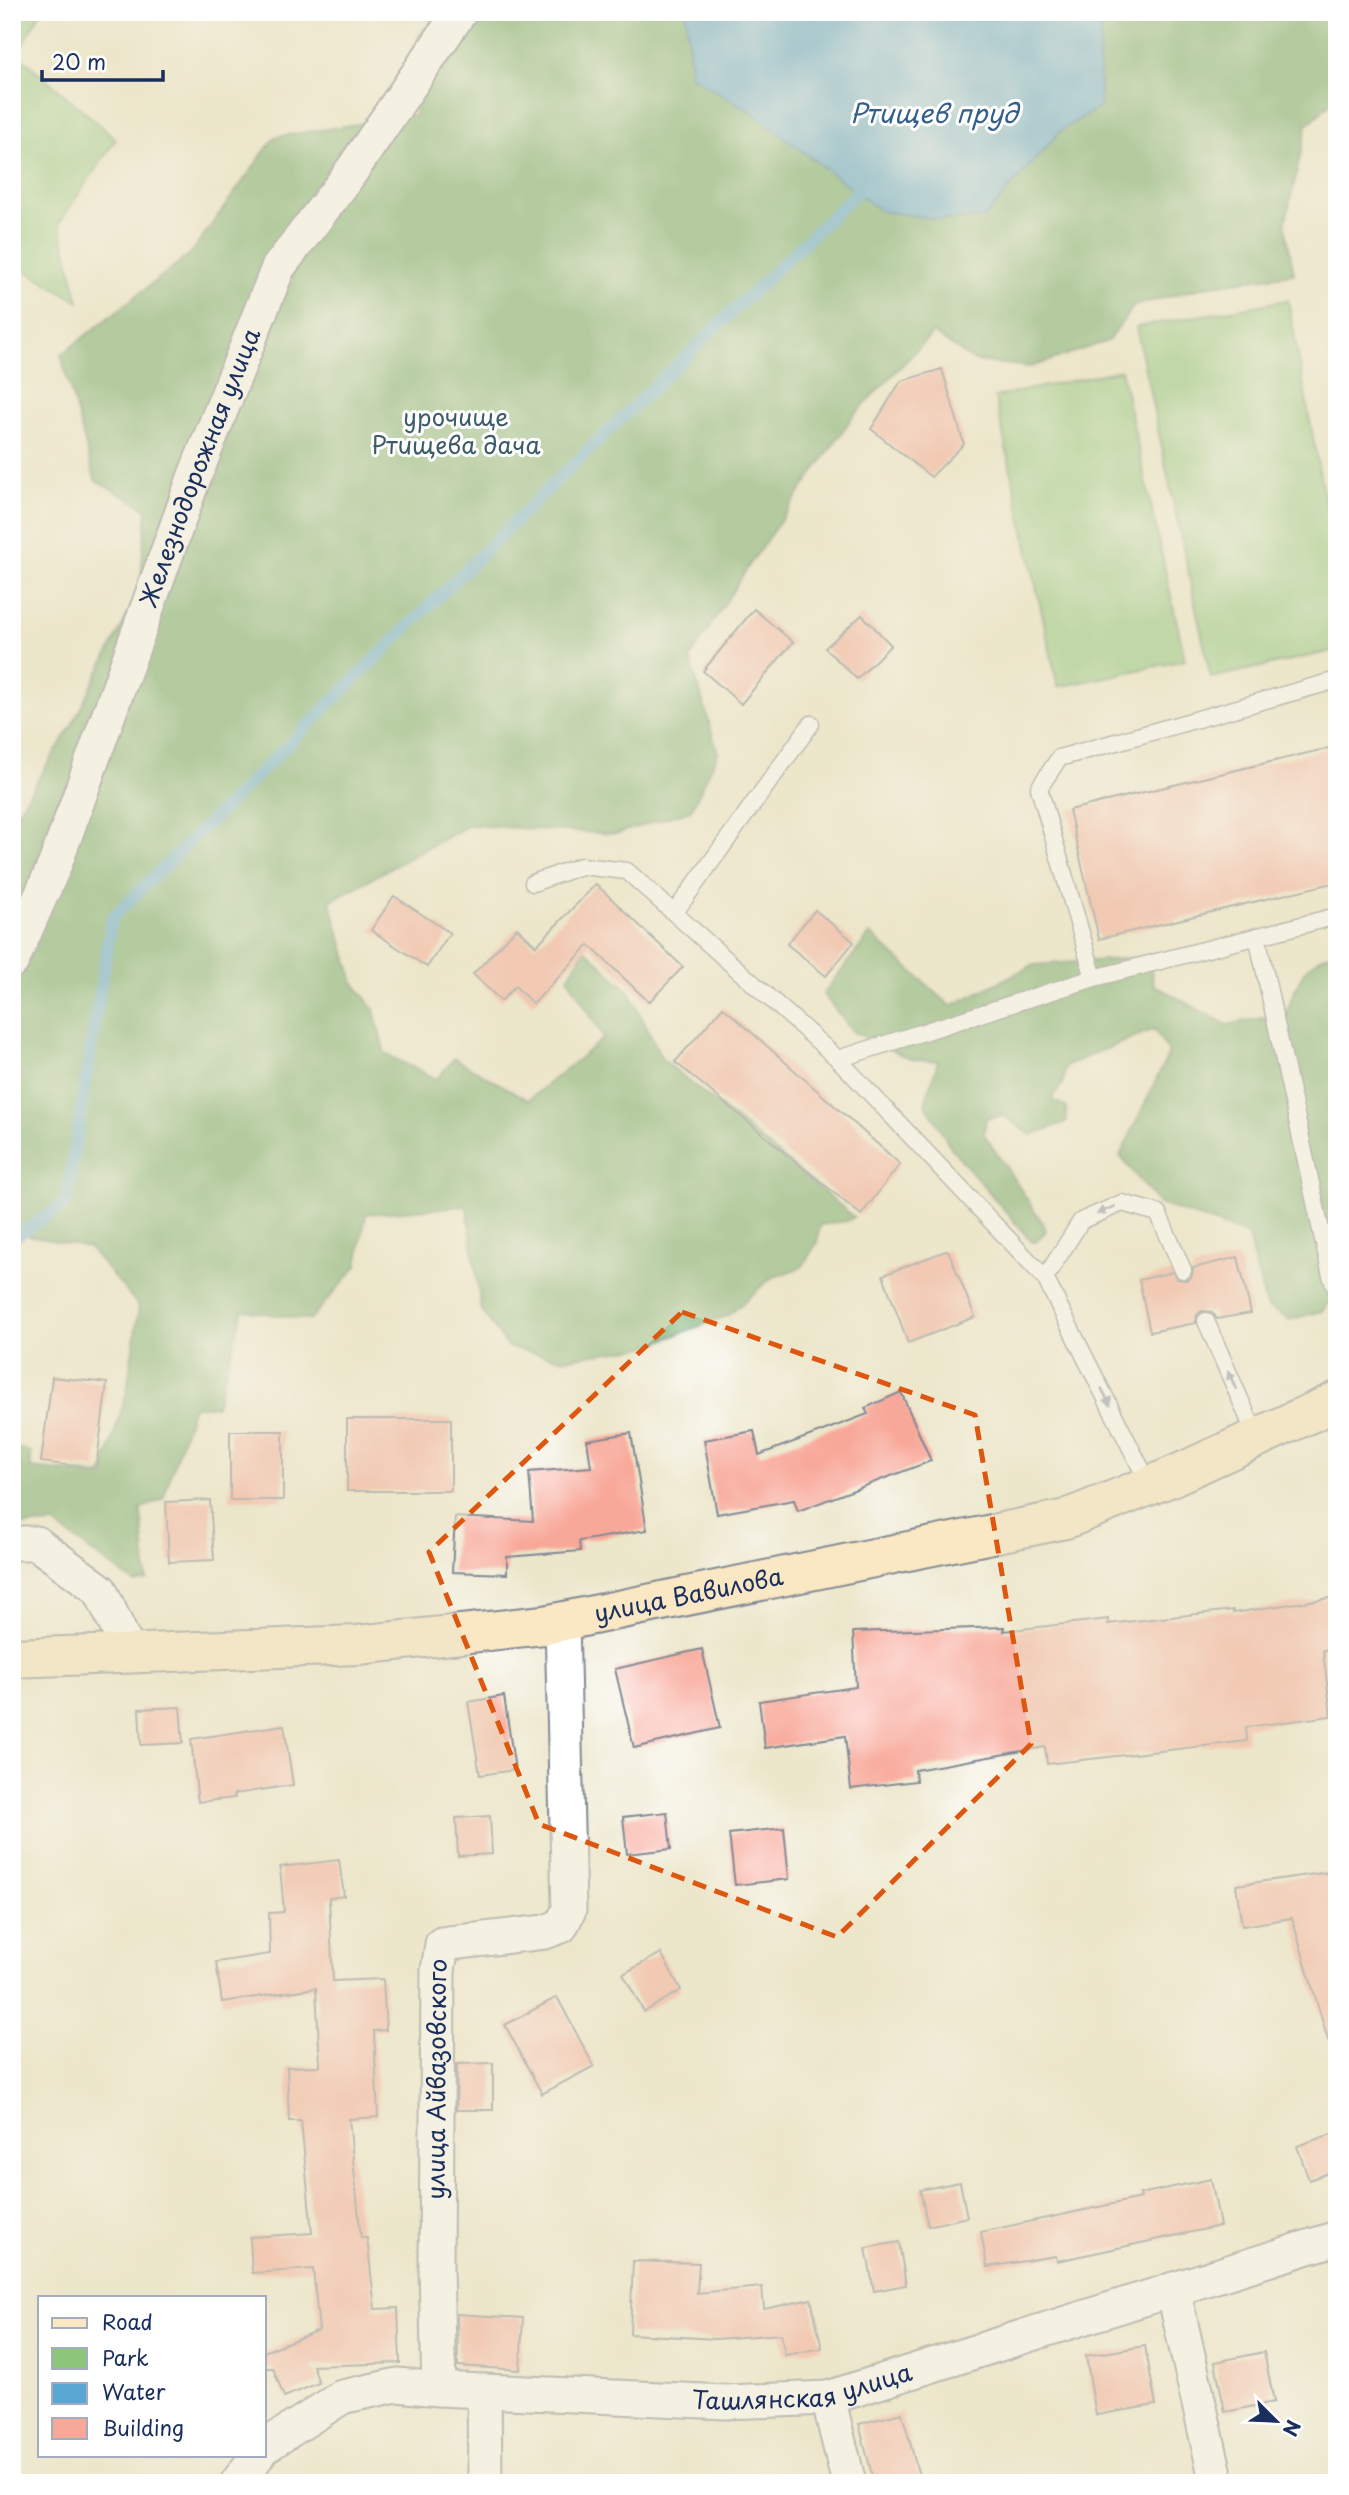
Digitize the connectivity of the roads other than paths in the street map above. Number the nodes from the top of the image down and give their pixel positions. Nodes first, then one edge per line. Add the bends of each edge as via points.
1 (460, 12) edge
2 (1337, 680) edge
3 (811, 724) dead end
4 (533, 883) dead end
5 (675, 912) junction
6 (1337, 916) edge
7 (1256, 936) junction
8 (12, 961) edge
9 (1094, 978) junction
10 (838, 1059) junction
11 (1183, 1270) dead end
12 (1045, 1278) junction
13 (1337, 1291) edge
14 (1206, 1321) dead end
15 (1337, 1401) edge
16 (1257, 1438) junction
17 (1150, 1486) junction
18 (12, 1543) edge
19 (562, 1621) junction
20 (128, 1652) junction
21 (12, 1658) edge
22 (1337, 2238) edge
23 (1173, 2289) junction
24 (439, 2389) junction
25 (484, 2391) junction
26 (828, 2398) junction
27 (266, 2446) edge
28 (257, 2456) edge
29 (237, 2483) edge
30 (485, 2483) edge
31 (849, 2483) edge
32 (1217, 2483) edge

1 - 8 street, Железнодорожная улица via 346,179 278,268 194,478 55,864
2 - 9 lane via 1059,758 1039,788
3 - 5 lane
4 - 5 lane via 581,866 627,871
5 - 10 lane
6 - 7 lane
7 - 9 lane
7 - 13 lane
9 - 10 lane
10 - 12 lane
11 -> 12 lane via 1158,1213 1122,1203 1081,1221
12 -> 17 lane
16 -> 14 lane
15 - 16 main road, улица Вавилова
16 - 17 main road, улица Вавилова
17 - 19 main road, улица Вавилова via 1066,1519
18 - 20 street via 36,1544 100,1590
19 - 20 main road, улица Вавилова via 358,1644
19 - 24 street, улица Айвазовского via 569,1910 561,1926 545,1932 442,1944 438,1971
20 - 21 main road, улица Вавилова
22 - 23 street, Ташлянская улица
23 - 26 street, Ташлянская улица
23 - 32 street
24 - 25 street, Ташлянская улица
24 - 27 street, Ташлянская улица via 397,2385 342,2397
25 - 26 street, Ташлянская улица via 726,2402
25 - 30 street
26 - 31 street
28 - 29 street

